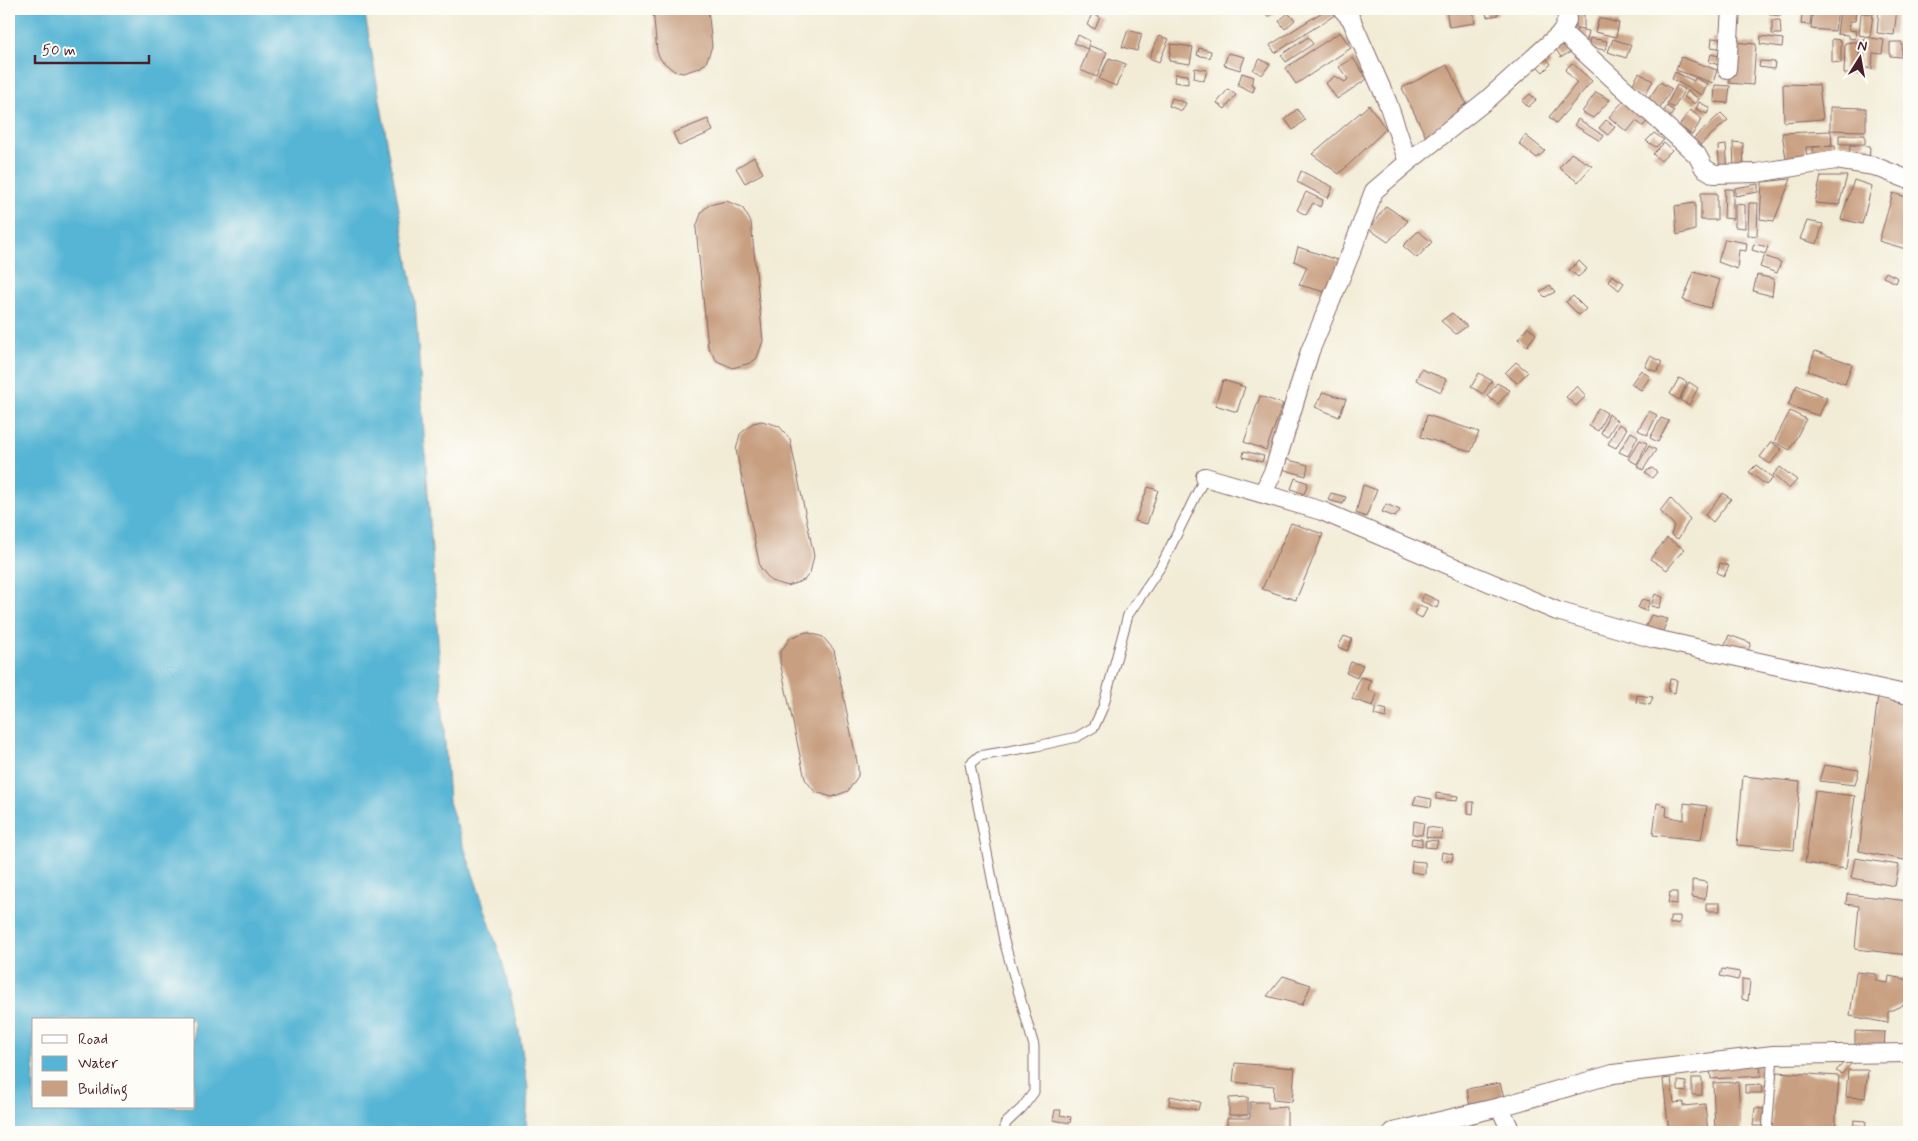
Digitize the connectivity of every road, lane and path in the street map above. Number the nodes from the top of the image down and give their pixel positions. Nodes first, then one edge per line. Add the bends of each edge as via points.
1 (1342, 9) edge
2 (1566, 9) edge
3 (1730, 9) edge
4 (1562, 32) junction
5 (1727, 70) dead end
6 (1408, 162) junction
7 (1909, 180) edge
8 (1205, 476) joint
9 (1263, 493) junction
10 (1909, 695) edge
11 (1909, 1053) edge
12 (1773, 1055) junction
13 (1500, 1107) junction
14 (1004, 1132) edge
15 (1393, 1132) edge
16 (1511, 1132) edge
17 (1767, 1132) edge

1 - 6 street via 1351,19 1387,101
2 - 4 street via 1567,20
3 - 5 street
4 - 6 street via 1488,98
4 - 7 street via 1714,174 1757,173 1836,160 1874,166
6 - 9 street via 1374,191 1310,351 1274,470
8 - 9 street
8 - 14 lane via 1162,566 1128,615 1104,707 1094,727 1069,739 979,756 970,764 1004,941 1034,1046 1034,1092 1005,1124
9 - 10 street via 1322,511 1557,611 1655,639
11 - 12 street
12 - 13 street via 1613,1074
12 - 17 lane
13 - 15 street
13 - 16 street

